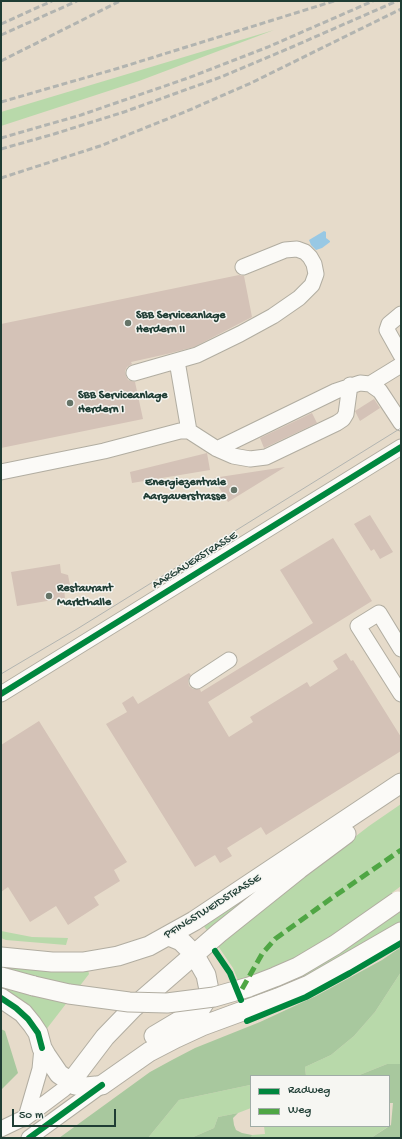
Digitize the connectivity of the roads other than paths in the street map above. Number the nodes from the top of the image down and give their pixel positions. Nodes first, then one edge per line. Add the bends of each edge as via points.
1 (243, 267) dead end
2 (401, 314) edge
3 (401, 355) edge
4 (177, 361) junction
5 (401, 365) edge
6 (134, 373) dead end
7 (370, 384) junction
8 (350, 385) junction
9 (401, 423) edge
10 (189, 431) junction
11 (401, 447) edge
12 (217, 449) junction
13 (1, 472) edge
14 (401, 649) edge
15 (230, 660) dead end
16 (197, 681) dead end
17 (1, 694) edge
18 (401, 694) edge
19 (401, 783) edge
20 (401, 796) edge
21 (400, 900) edge
22 (401, 932) edge
23 (168, 936) junction
24 (194, 954) junction
25 (1, 957) edge
26 (1, 977) edge
27 (1, 998) edge
28 (42, 1048) junction
29 (70, 1082) junction
30 (102, 1085) junction
31 (26, 1117) junction
32 (1, 1130) edge
33 (1, 1137) edge
34 (29, 1138) edge

1 - 4 street via 285,250 297,249 310,257 316,274 307,291 273,316 212,348
2 - 3 street via 389,324 387,330
4 - 6 street
4 - 10 street
5 - 7 street
7 - 8 street
7 - 9 street via 383,393
8 - 12 street
8 - 12 street via 343,419 270,456 244,458
10 - 12 street
10 - 13 street via 176,431 104,451
11 - 17 street, AARGAUERSTRASSE
14 - 18 street via 379,613 358,626
15 - 16 street
19 - 23 main road, PFINGSTWEIDSTRASSE via 204,915
20 - 24 main road via 299,870
21 - 26 main road, bridge via 304,964 261,983 214,997 162,1003 129,1002 69,994
22 - 30 main road via 303,987 176,1038 149,1052
23 - 24 main road via 181,941
23 - 25 main road, PFINGSTWEIDSTRASSE via 139,950 95,960 52,962
24 - 29 main road via 118,1022
24 - 30 main road via 203,968 208,984 208,996 204,1005 113,1064
27 - 28 main road via 28,1019 38,1033
28 - 29 main road via 56,1071
28 - 31 street via 40,1069
29 - 30 main road via 86,1087
29 - 31 street
30 - 34 street
31 - 32 street
31 - 33 street

